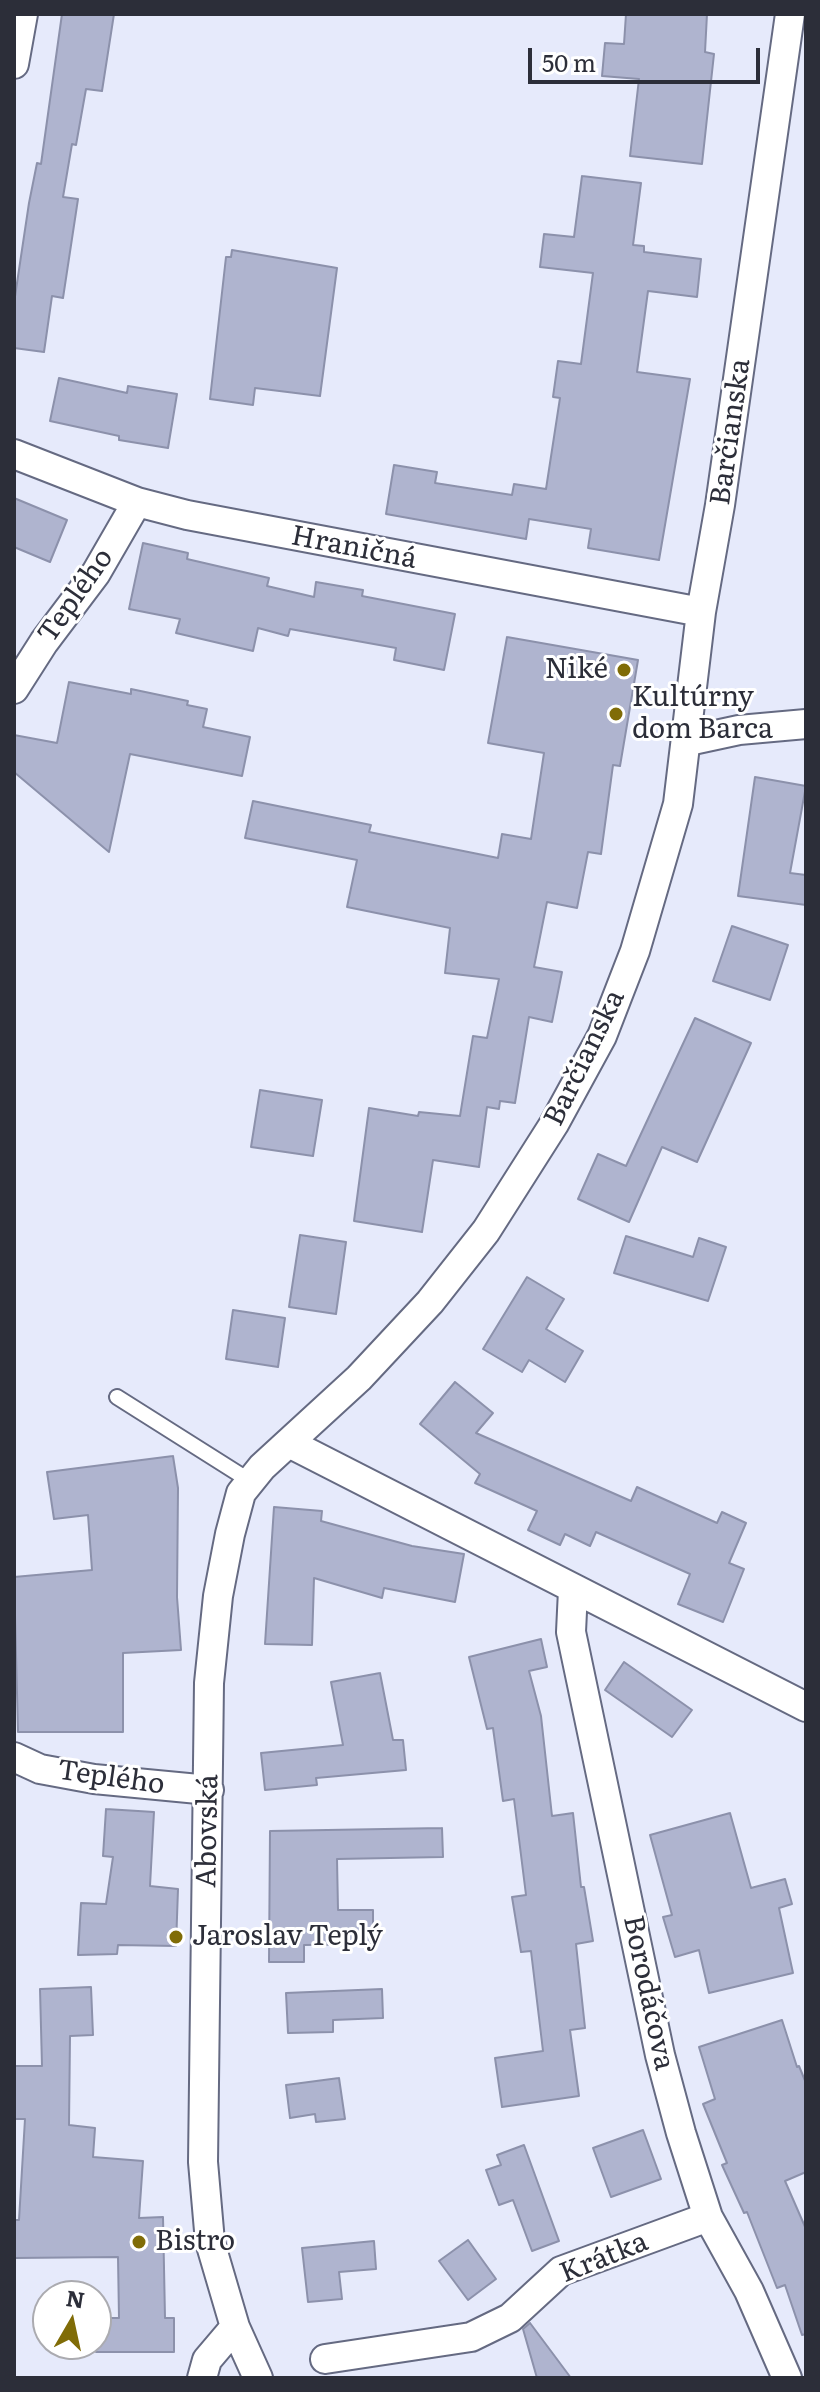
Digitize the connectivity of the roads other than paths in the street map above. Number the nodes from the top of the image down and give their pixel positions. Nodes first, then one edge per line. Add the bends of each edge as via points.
1 (23, 14) edge
2 (790, 14) edge
3 (14, 64) edge
4 (14, 454) edge
5 (137, 502) junction
6 (701, 612) junction
7 (14, 689) edge
8 (806, 724) edge
9 (688, 741) junction
10 (117, 1397) dead end
11 (289, 1443) junction
12 (250, 1481) junction
13 (573, 1590) junction
14 (806, 1707) edge
15 (14, 1757) edge
16 (209, 1790) junction
17 (708, 2217) junction
18 (235, 2327) junction
19 (325, 2359) dead end
20 (202, 2378) edge
21 (258, 2378) edge
22 (787, 2378) edge

1 - 3 street
2 - 6 street, Barčianska
4 - 5 street, Hraničná
5 - 6 street, Hraničná
5 - 7 street, Teplého via 96,573
6 - 9 street, Barčianska
8 - 9 street
9 - 11 street, Barčianska via 678,804 635,951 602,1036 554,1124 486,1231 430,1302
10 - 12 lane
11 - 12 street, Abovská
11 - 13 street
12 - 16 street, Abovská via 241,1493 218,1596 209,1683
13 - 14 street
13 - 17 street, Borodáčova via 571,1632 660,2055
15 - 16 street, Teplého via 40,1769 94,1779
16 - 18 street, Abovská via 203,2162 210,2242
17 - 19 street, Krátka via 561,2271 510,2318 471,2337
17 - 22 street, Borodáčova via 749,2291
18 - 20 street via 207,2360
18 - 21 street, Abovská

